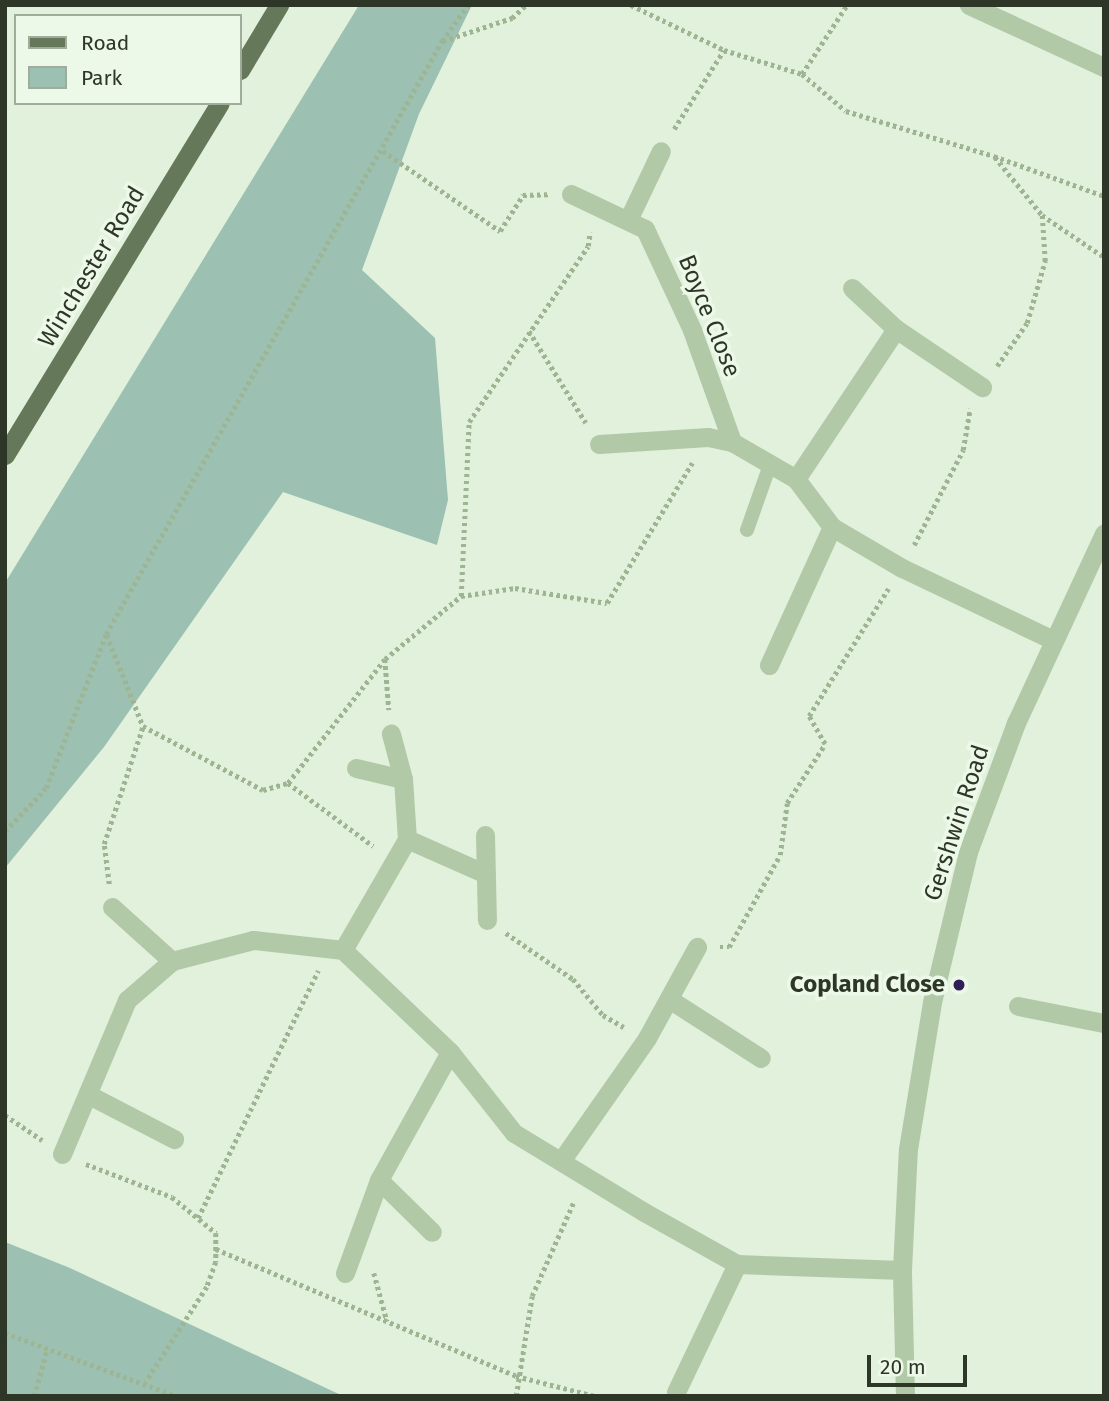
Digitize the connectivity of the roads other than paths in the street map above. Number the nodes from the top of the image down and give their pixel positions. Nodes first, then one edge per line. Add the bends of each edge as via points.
1 (279, 5) edge
2 (969, 5) edge
3 (242, 67) edge
4 (1104, 67) edge
5 (219, 105) edge
6 (661, 151) road end
7 (571, 194) road end
8 (629, 218) junction
9 (852, 288) dead end
10 (896, 329) junction
11 (982, 387) dead end
12 (732, 442) junction
13 (599, 444) road end
14 (5, 455) edge
15 (771, 462) junction
16 (796, 479) junction
17 (832, 527) junction
18 (747, 530) dead end
19 (1104, 533) edge
20 (1053, 640) junction
21 (769, 665) dead end
22 (391, 734) road end
23 (356, 768) dead end
24 (402, 779) junction
25 (485, 835) dead end
26 (407, 839) junction
27 (486, 874) junction
28 (112, 906) road end
29 (487, 920) road end
30 (697, 947) road end
31 (336, 949) junction
32 (172, 961) junction
33 (669, 999) junction
34 (1018, 1006) dead end
35 (1104, 1023) edge
36 (450, 1052) junction
37 (761, 1058) dead end
38 (89, 1095) junction
39 (174, 1139) dead end
40 (62, 1154) road end
41 (561, 1161) junction
42 (379, 1180) junction
43 (432, 1232) dead end
44 (737, 1264) junction
45 (902, 1270) junction
46 (345, 1273) dead end
47 (676, 1392) dead end
48 (905, 1396) edge

1 - 3 main road
2 - 4 street
5 - 14 main road, Winchester Road
6 - 8 street
7 - 8 street, Boyce Close
8 - 12 street, Boyce Close via 645,229 692,330
9 - 10 street
10 - 11 street
10 - 16 street
12 - 13 street via 708,437
12 - 15 street
15 - 16 street
15 - 18 lane
16 - 17 street
17 - 20 street via 902,568
17 - 21 street
19 - 20 street, Gershwin Road
20 - 45 street, Gershwin Road via 968,852 934,989 908,1149
22 - 24 street
23 - 24 street
24 - 26 street
25 - 27 street
26 - 27 street
26 - 31 street
27 - 29 street
28 - 32 street
30 - 33 street
31 - 32 street via 253,940
31 - 36 street
32 - 38 street via 127,1000
33 - 37 street
33 - 41 street
34 - 35 street
36 - 41 street via 514,1133
36 - 42 street
38 - 39 street
38 - 40 street
41 - 44 street
42 - 43 street
42 - 46 street
44 - 45 street
44 - 47 street
45 - 48 street, Gershwin Road

